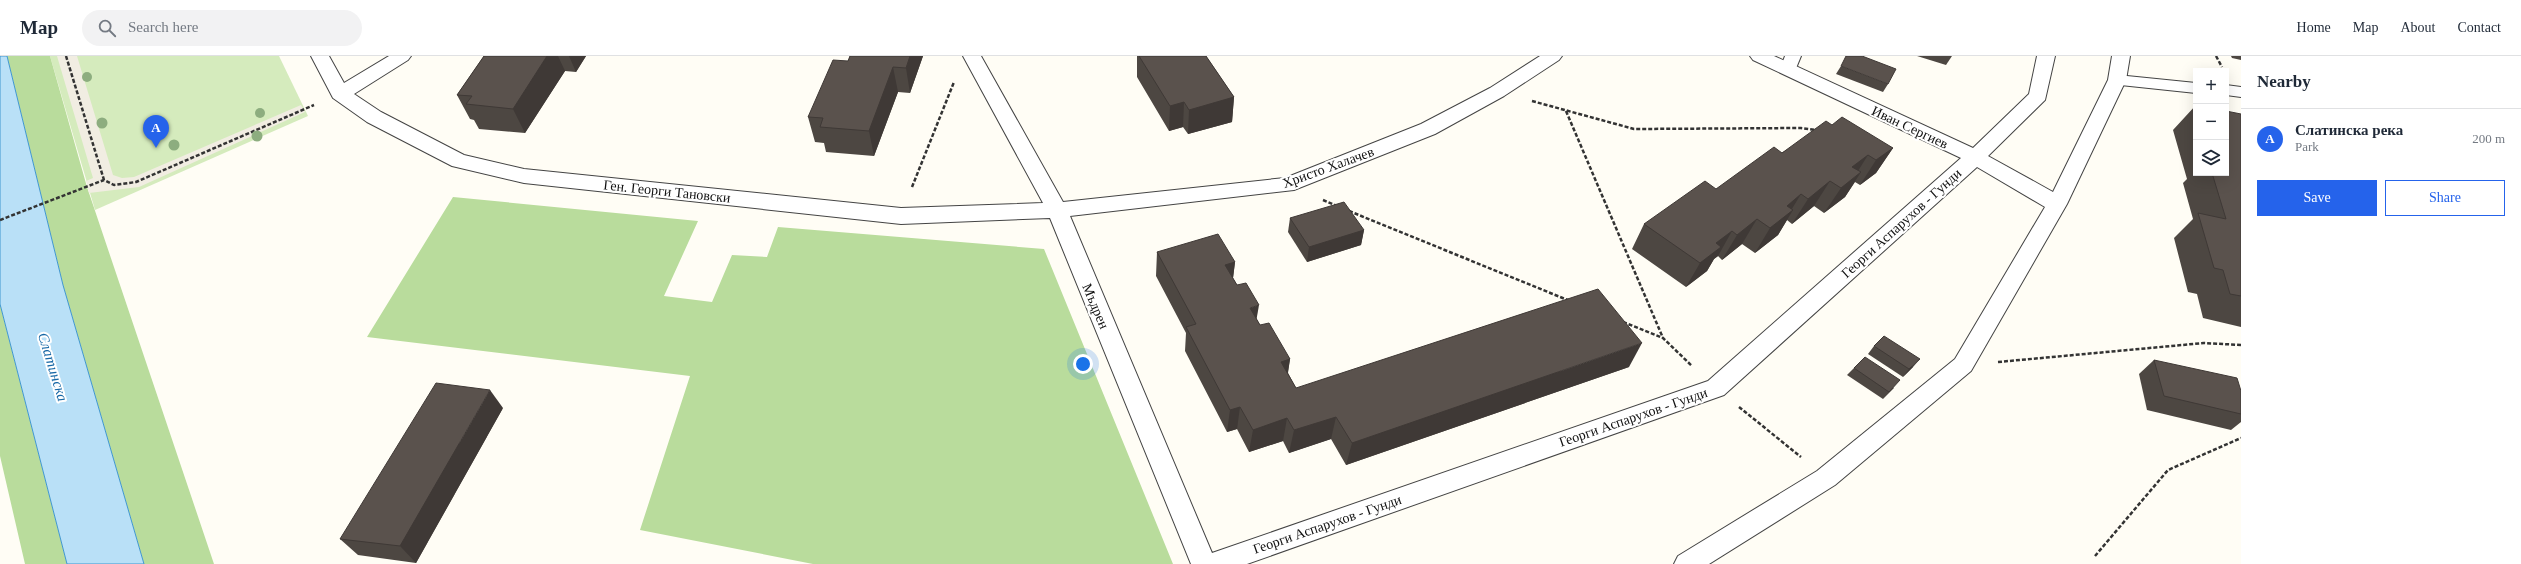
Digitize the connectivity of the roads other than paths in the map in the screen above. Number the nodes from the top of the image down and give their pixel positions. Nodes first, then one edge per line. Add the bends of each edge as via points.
1 (320, 56) edge
2 (402, 56) edge
3 (972, 56) edge
4 (1553, 56) edge
5 (1759, 56) edge
6 (2046, 56) edge
7 (2121, 56) edge
8 (1790, 63) edge
9 (2117, 80) junction
10 (2193, 88) edge
11 (2229, 90) edge
12 (2241, 92) edge
13 (340, 94) junction
14 (1975, 157) junction
15 (2057, 204) junction
16 (1057, 210) junction
17 (1204, 564) edge
18 (1214, 564) edge
19 (1687, 564) edge

1 - 13 street, Ген. Георги Тановски
2 - 13 street
3 - 16 street, Мъдрен
4 - 16 street, Христо Халачев via 1497,92 1428,129 1287,185
5 - 8 street, Иван Сергиев
6 - 14 street, Георги Аспарухов - Гунди via 2038,96
7 - 9 street
8 - 14 street, Иван Сергиев
9 - 10 lane
9 - 15 street
11 - 12 lane
13 - 16 street, Ген. Георги Тановски via 374,117 459,161 524,176 901,216
14 - 15 street, Иван Сергиев
14 - 18 street, Георги Аспарухов - Гунди via 1716,388
15 - 19 street via 1963,365 1826,478
16 - 17 street, Мъдрен

